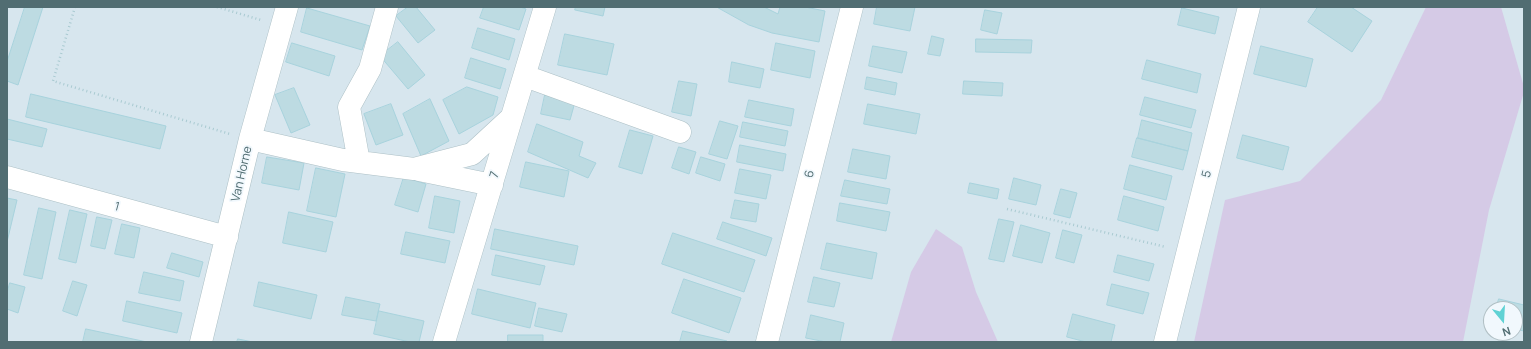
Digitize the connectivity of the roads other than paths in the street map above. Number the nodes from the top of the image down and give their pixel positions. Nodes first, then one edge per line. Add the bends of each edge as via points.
1 (387, 7) edge
2 (546, 7) edge
3 (852, 7) edge
4 (1249, 7) edge
5 (284, 17) edge
6 (525, 76) junction
7 (512, 117) junction
8 (680, 132) dead end
9 (250, 139) junction
10 (359, 162) junction
11 (414, 169) junction
12 (7, 176) edge
13 (492, 185) junction
14 (227, 237) junction
15 (201, 342) edge
16 (444, 342) edge
17 (767, 342) edge
18 (1165, 342) edge

1 - 10 street via 370,69 349,107
2 - 6 street, 7
3 - 17 street, 6
4 - 18 street, 5
5 - 9 street, Van Horne
6 - 7 street, 7
6 - 8 street
7 - 11 street via 472,154
7 - 13 street, 7
9 - 10 street
9 - 14 street, Van Horne
10 - 11 street
11 - 13 street
12 - 14 street, 1
13 - 16 street, 7
14 - 15 street, Van Horne

